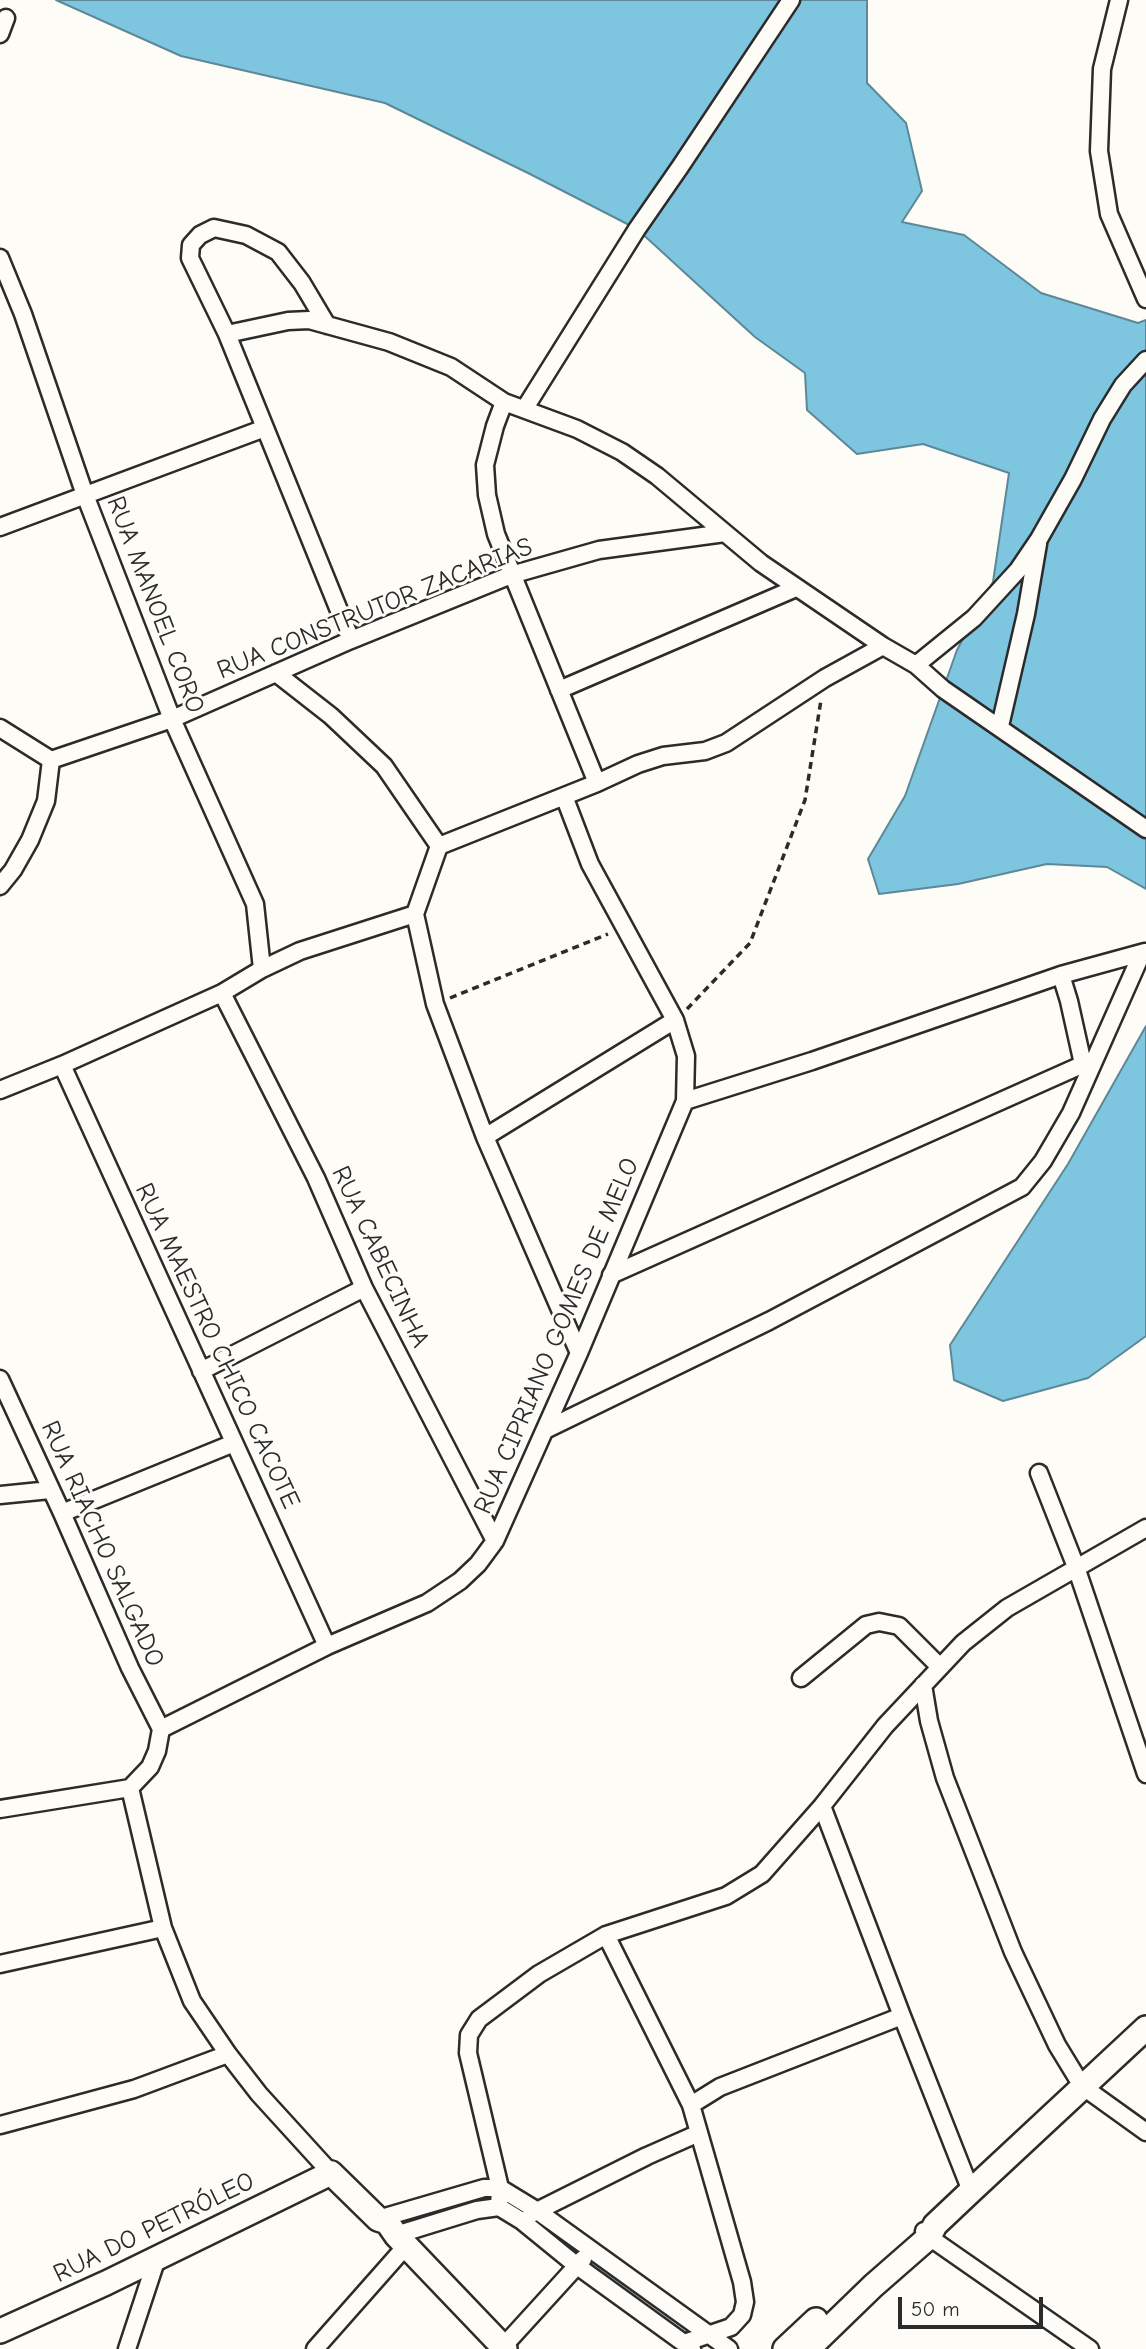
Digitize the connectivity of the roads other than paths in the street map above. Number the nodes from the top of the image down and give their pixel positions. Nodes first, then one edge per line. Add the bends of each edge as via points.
1 (791, 0) edge
2 (1119, 0) edge
3 (6, 18) dead end
4 (0, 34) edge
5 (0, 258) edge
6 (1146, 299) edge
7 (327, 325) junction
8 (227, 334) junction
9 (1146, 360) edge
10 (504, 402) junction
11 (525, 408) junction
12 (265, 428) junction
13 (85, 495) junction
14 (0, 527) edge
15 (725, 533) junction
16 (1039, 539) junction
17 (511, 575) junction
18 (796, 588) junction
19 (351, 640) junction
20 (883, 646) junction
21 (916, 665) junction
22 (276, 673) junction
23 (559, 690) junction
24 (172, 719) junction
25 (1000, 726) junction
26 (0, 729) edge
27 (51, 760) junction
28 (597, 783) junction
29 (564, 796) junction
30 (1146, 829) edge
31 (439, 846) junction
32 (0, 886) edge
33 (415, 914) junction
34 (1144, 952) edge
35 (262, 969) junction
36 (1061, 975) junction
37 (222, 993) junction
38 (676, 1020) junction
39 (1089, 1061) junction
40 (62, 1065) junction
41 (0, 1090) edge
42 (685, 1101) junction
43 (485, 1137) junction
44 (611, 1275) junction
45 (364, 1288) junction
46 (579, 1353) junction
47 (201, 1371) junction
48 (0, 1379) edge
49 (545, 1430) junction
50 (234, 1443) junction
51 (1039, 1473) dead end
52 (50, 1490) junction
53 (0, 1495) edge
54 (62, 1513) junction
55 (1146, 1528) edge
56 (495, 1541) junction
57 (1076, 1567) junction
58 (327, 1646) junction
59 (940, 1668) junction
60 (802, 1678) dead end
61 (923, 1685) junction
62 (161, 1729) junction
63 (1146, 1774) edge
64 (130, 1788) junction
65 (822, 1806) junction
66 (0, 1809) edge
67 (163, 1928) junction
68 (606, 1935) junction
69 (0, 1964) edge
70 (902, 2016) junction
71 (1146, 2028) edge
72 (228, 2054) junction
73 (1082, 2086) junction
74 (691, 2105) junction
75 (0, 2125) edge
76 (1146, 2132) edge
77 (699, 2133) junction
78 (331, 2173) junction
79 (500, 2188) junction
80 (971, 2191) junction
81 (499, 2207) junction
82 (536, 2210) junction
83 (378, 2219) junction
84 (522, 2221) junction
85 (929, 2230) junction
86 (401, 2241) junction
87 (592, 2250) junction
88 (158, 2258) junction
89 (576, 2265) junction
90 (0, 2331) edge
91 (709, 2335) junction
92 (689, 2346) edge
93 (503, 2348) edge
94 (127, 2349) edge
95 (315, 2349) edge
96 (729, 2349) edge
97 (785, 2349) edge
98 (808, 2349) edge
99 (1090, 2349) edge

1 - 11 street via 637,229
2 - 6 street via 1102,69 1099,151 1109,214
3 - 4 street
5 - 13 street, RUA MANOEL CORO
7 - 8 street via 288,321
7 - 8 street via 278,252 246,235 214,228 191,245 190,258
7 - 10 street via 389,342 451,367
8 - 12 street
9 - 16 street via 1102,419
10 - 11 street
10 - 17 street via 485,465 493,521
11 - 15 street via 622,452
12 - 13 street
12 - 19 street
13 - 14 street
13 - 24 street, RUA MANOEL CORO
15 - 17 street, RUA CONSTRUTOR ZACARIAS via 599,550
15 - 18 street
16 - 21 street via 974,618
16 - 25 street
17 - 19 street, RUA CONSTRUTOR ZACARIAS
17 - 23 street
18 - 20 street
18 - 23 street
19 - 22 street, RUA CONSTRUTOR ZACARIAS
20 - 21 street
20 - 28 street via 726,743 705,751 663,756
21 - 25 street via 943,689
22 - 24 street, RUA CONSTRUTOR ZACARIAS
22 - 31 street via 384,766
23 - 28 street
24 - 27 street, RUA CONSTRUTOR ZACARIAS
24 - 35 street, RUA MANOEL CORO via 255,904
25 - 30 street
26 - 27 street
27 - 32 street via 46,801 30,840
28 - 29 street
29 - 31 street
29 - 38 street, RUA CIPRIANO GOMES DE MELO via 590,864
31 - 33 street
33 - 35 street via 300,951
33 - 43 street via 435,1004
34 - 36 street
34 - 39 street
35 - 37 street
36 - 39 street
36 - 42 street
37 - 40 street
37 - 45 street, RUA CABECINHA via 316,1178
38 - 42 street, RUA CIPRIANO GOMES DE MELO via 686,1056
38 - 43 street
39 - 44 street
39 - 49 street via 1070,1113 1022,1187 769,1321
40 - 41 street
40 - 47 street, RUA MAESTRO CHICO CACOTE
42 - 44 street, RUA CIPRIANO GOMES DE MELO
43 - 46 street
44 - 46 street, RUA CIPRIANO GOMES DE MELO
45 - 47 street
45 - 56 street, RUA CABECINHA
46 - 49 street, RUA CIPRIANO GOMES DE MELO
47 - 50 street, RUA MAESTRO CHICO CACOTE
48 - 52 street, RUA RIACHO SALGADO
49 - 56 street, RUA CIPRIANO GOMES DE MELO
50 - 54 street
50 - 58 street, RUA MAESTRO CHICO CACOTE
51 - 57 street
52 - 53 street
52 - 54 street, RUA RIACHO SALGADO
54 - 62 street, RUA RIACHO SALGADO
55 - 57 street
56 - 58 street, RUA CIPRIANO GOMES DE MELO via 469,1573 427,1603
57 - 59 street via 1007,1608
57 - 63 street
58 - 62 street, RUA CIPRIANO GOMES DE MELO
59 - 60 street via 900,1626 879,1622 866,1625
59 - 61 street
61 - 65 street
61 - 73 street via 946,1778 1013,1952 1056,2045
62 - 64 street via 150,1767
64 - 66 street
64 - 67 street
65 - 68 street via 762,1874 726,1896
65 - 70 street
67 - 69 street
67 - 72 street via 192,2001
68 - 74 street
68 - 79 street via 539,1974 479,2019 469,2035 468,2053
70 - 74 street via 720,2087
70 - 80 street
71 - 73 main road
72 - 75 street via 134,2089
72 - 78 street
73 - 76 street
73 - 80 main road
74 - 77 street
77 - 82 street
77 - 91 street via 745,2302 742,2315 731,2327
78 - 83 main road
78 - 88 main road, RUA DO PETRÓLEO
79 - 81 street
79 - 82 street
79 - 83 street via 484,2188
80 - 85 main road
81 - 84 street
81 - 86 street via 477,2210
82 - 84 street
82 - 87 street
83 - 86 main road via 387,2222
84 - 89 street
85 - 97 main road via 891,2250
85 - 98 main road
85 - 99 street
86 - 93 main road
86 - 95 street
87 - 89 street
87 - 91 street
88 - 90 main road, RUA DO PETRÓLEO
88 - 94 street
89 - 92 street
89 - 93 street
91 - 92 street
91 - 96 street

